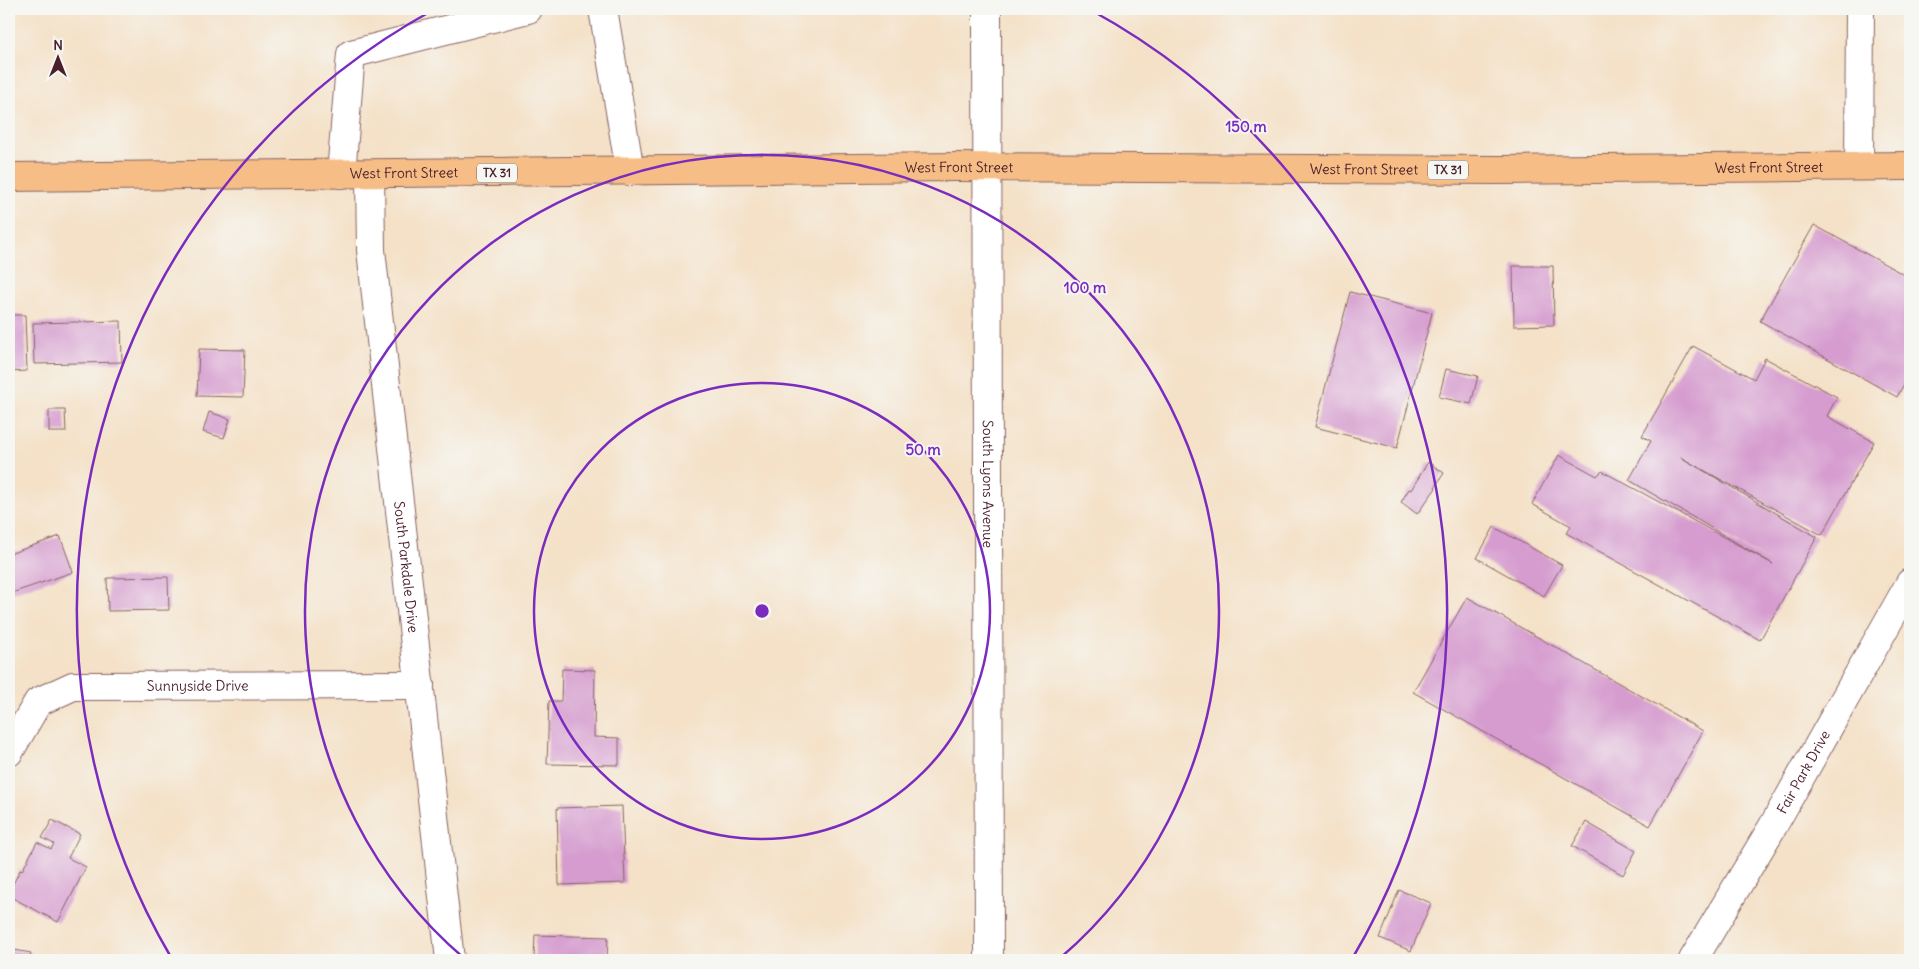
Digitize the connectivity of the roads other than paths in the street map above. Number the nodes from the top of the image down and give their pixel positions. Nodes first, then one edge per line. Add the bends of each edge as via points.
1 (528, 9) edge
2 (603, 9) edge
3 (987, 9) edge
4 (1860, 9) edge
5 (1859, 166) junction
6 (1910, 166) edge
7 (986, 167) junction
8 (630, 171) junction
9 (341, 174) junction
10 (370, 174) junction
11 (9, 177) edge
12 (1910, 583) edge
13 (420, 685) junction
14 (9, 752) edge
15 (450, 960) edge
16 (989, 960) edge
17 (1693, 960) edge

1 - 9 street via 351,54
2 - 8 street
3 - 7 street, South Lyons Avenue
4 - 5 street
5 - 6 main road, West Front Street / TX 31
5 - 7 main road, West Front Street / TX 31 via 1508,170
7 - 8 main road, West Front Street / TX 31
7 - 16 street, South Lyons Avenue
8 - 10 main road, West Front Street / TX 31
9 - 10 main road, West Front Street / TX 31
9 - 11 main road, West Front Street / TX 31
10 - 13 street, South Parkdale Drive via 371,250
12 - 17 street, Fair Park Drive
13 - 14 street, Sunnyside Drive via 73,686 38,702
13 - 15 street, South Parkdale Drive

